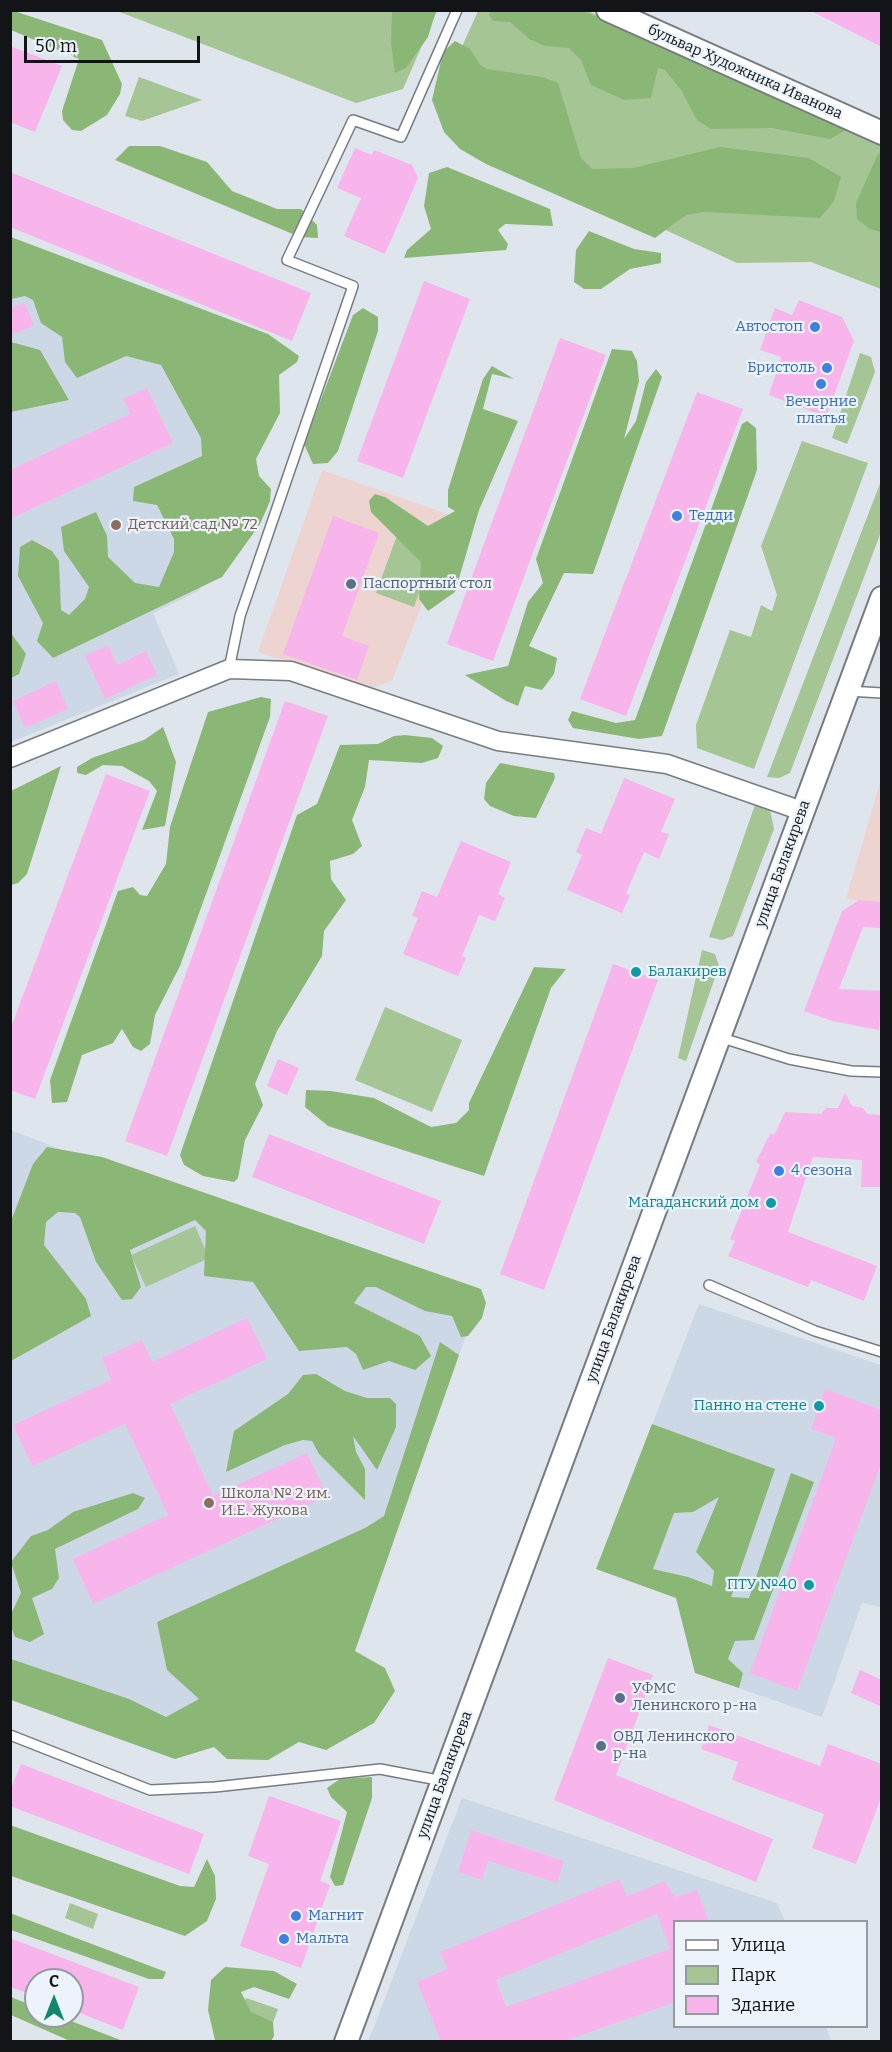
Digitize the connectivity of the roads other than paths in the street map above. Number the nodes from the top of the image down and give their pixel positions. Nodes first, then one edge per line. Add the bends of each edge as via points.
1 (457, 10) edge
2 (608, 10) edge
3 (638, 17) edge
4 (882, 133) edge
5 (882, 598) edge
6 (229, 669) junction
7 (846, 690) junction
8 (882, 693) edge
9 (10, 758) edge
10 (802, 811) junction
11 (719, 1037) junction
12 (882, 1072) edge
13 (710, 1286) dead end
14 (882, 1352) edge
15 (10, 1735) edge
16 (443, 1781) junction
17 (346, 2042) edge

1 - 6 lane via 401,136 353,120 287,260 353,286 240,616
2 - 3 street, бульвар Художника Иванова
3 - 4 street, бульвар Художника Иванова
5 - 7 street, улица Балакирева
6 - 9 street
6 - 10 street via 291,671 498,741 667,764
7 - 8 lane
7 - 10 street, улица Балакирева
10 - 11 street, улица Балакирева
11 - 12 lane via 798,1061 851,1071
11 - 16 street, улица Балакирева
13 - 14 lane via 815,1331
15 - 16 lane via 150,1790 380,1769
16 - 17 street, улица Балакирева

